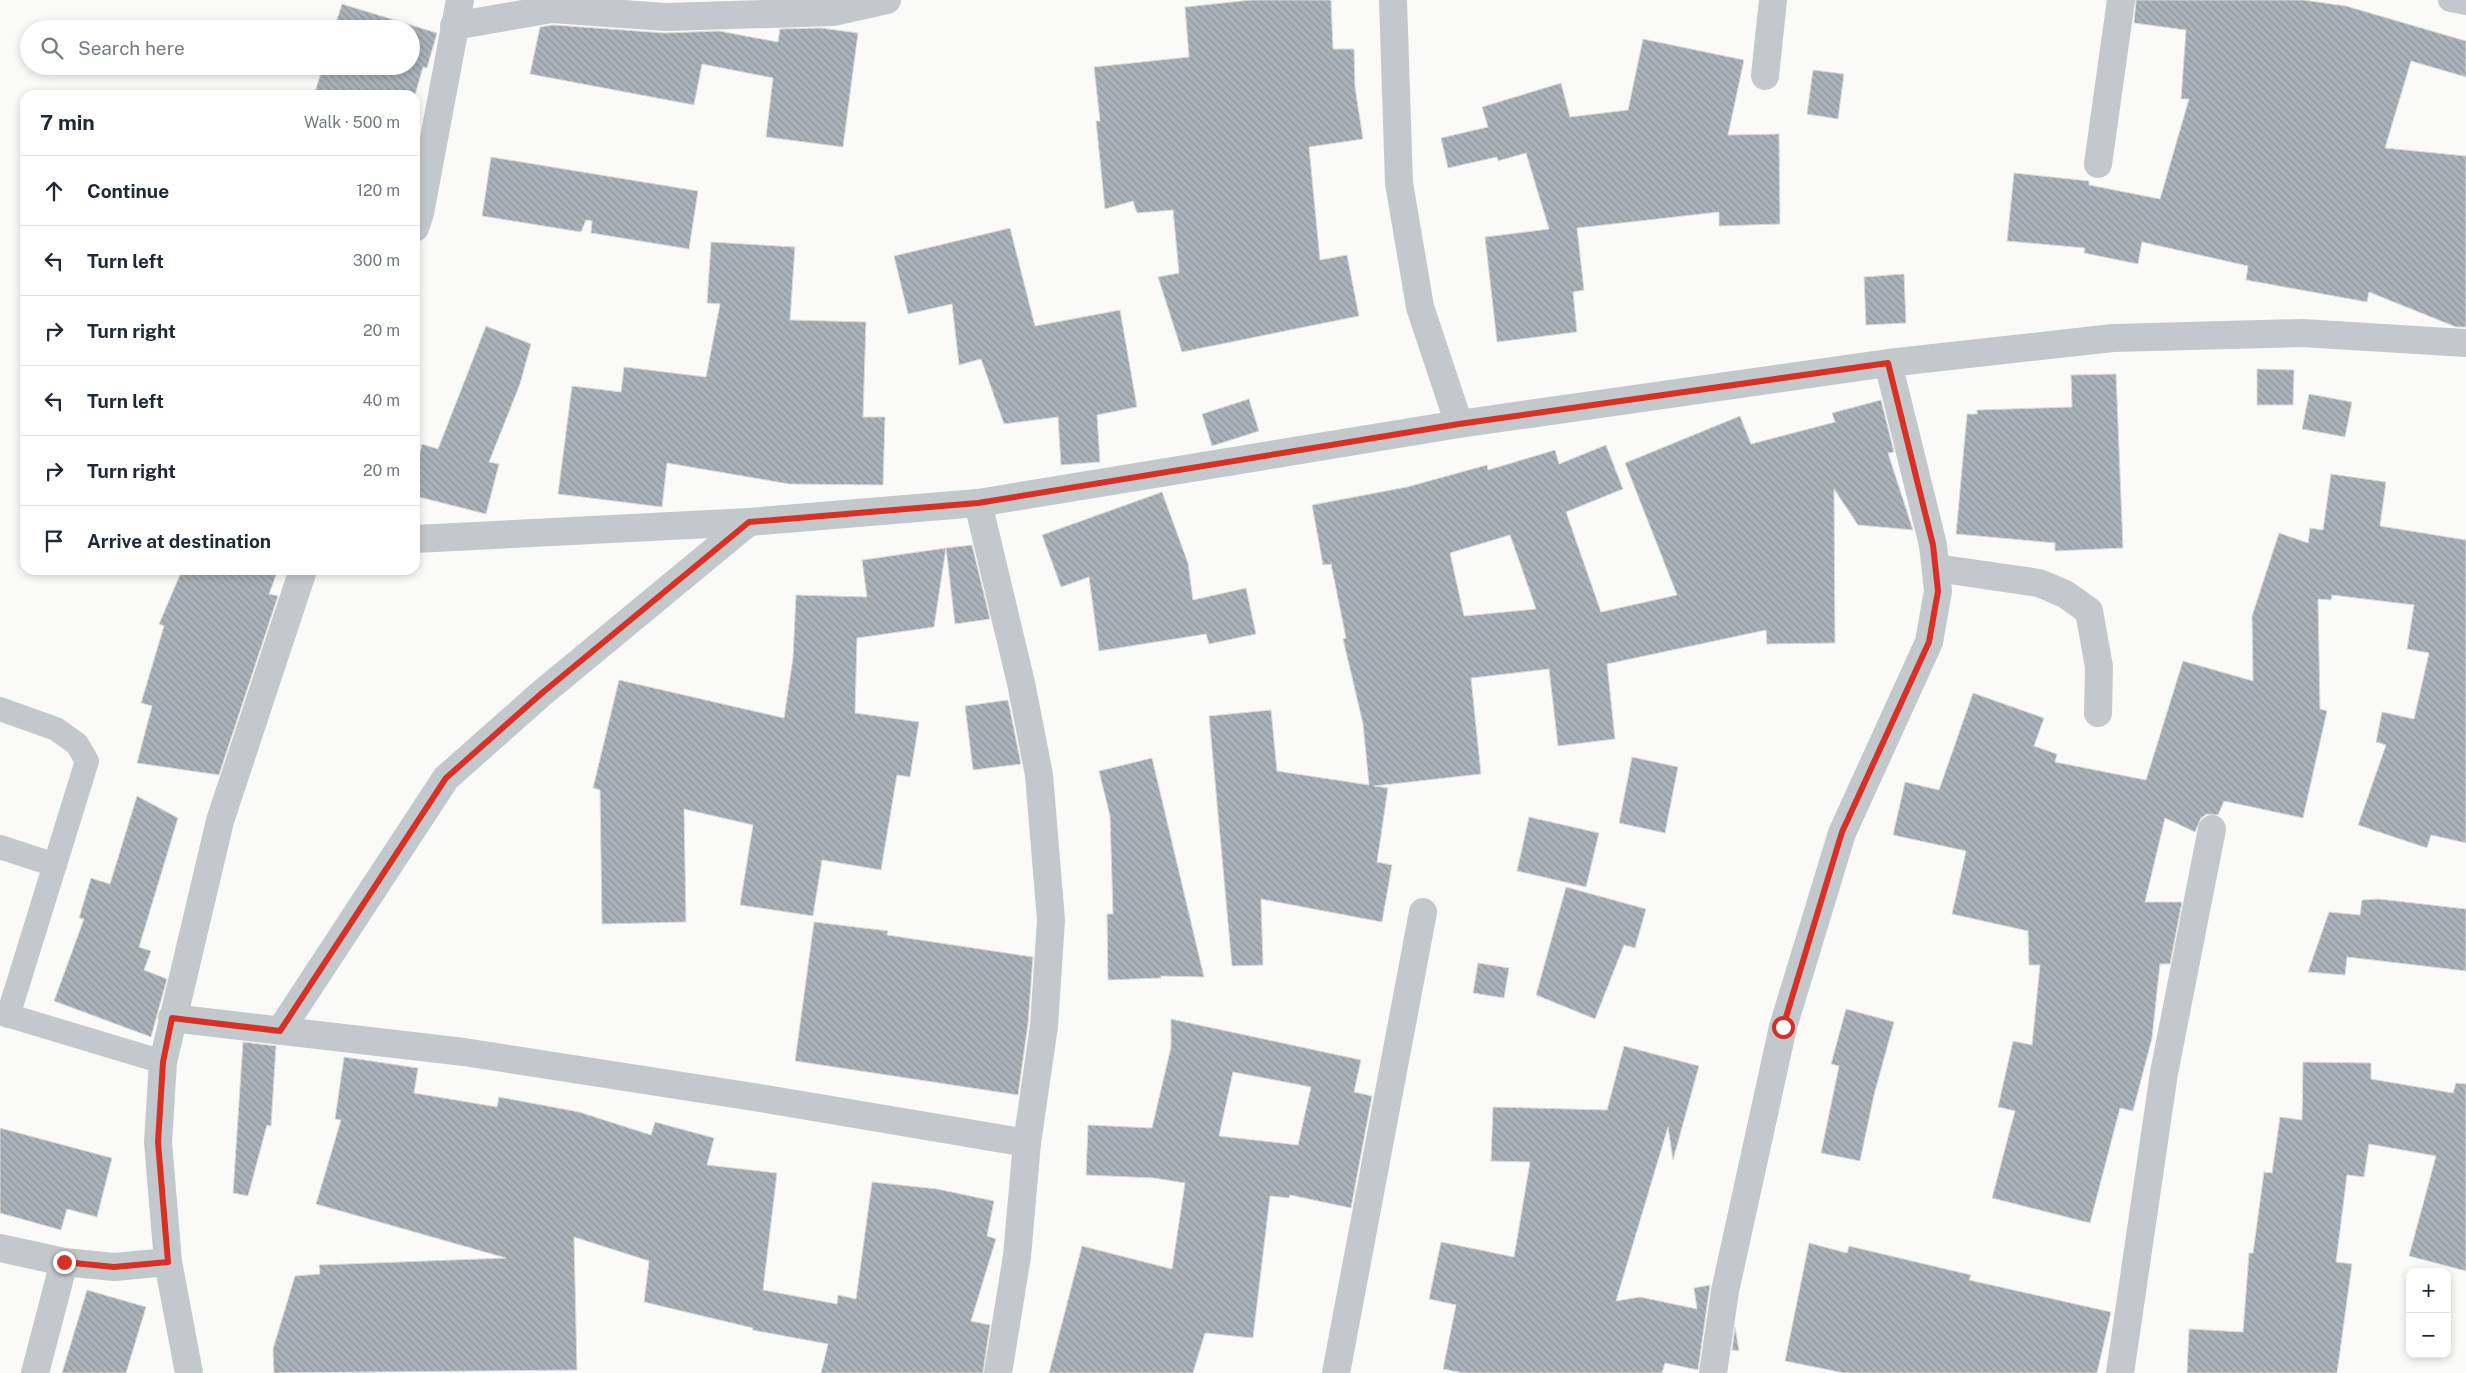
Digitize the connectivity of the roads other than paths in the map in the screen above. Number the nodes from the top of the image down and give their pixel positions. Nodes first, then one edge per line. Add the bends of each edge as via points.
1 (887, 0) edge
2 (1393, 0) edge
3 (1773, 0) edge
4 (2121, 0) edge
5 (2450, 0) edge
6 (2466, 3) edge
7 (457, 13) edge
8 (1765, 76) dead end
9 (2098, 164) dead end
10 (420, 213) edge
11 (2466, 343) edge
12 (1888, 363) junction
13 (1459, 424) junction
14 (978, 503) junction
15 (749, 522) junction
16 (420, 539) edge
17 (1936, 568) junction
18 (301, 575) edge
19 (0, 709) edge
20 (2098, 713) dead end
21 (2212, 829) dead end
22 (0, 847) edge
23 (55, 865) junction
24 (1423, 912) dead end
25 (4, 1014) edge
26 (172, 1018) junction
27 (280, 1031) junction
28 (163, 1062) junction
29 (1027, 1144) junction
30 (0, 1248) edge
31 (64, 1262) junction
32 (168, 1262) junction
33 (35, 1373) edge
34 (188, 1373) edge
35 (998, 1373) edge
36 (1336, 1373) edge
37 (1713, 1373) edge
38 (2120, 1373) edge

1 - 7 street via 833,12 676,17 552,9
2 - 13 street via 1399,184 1420,307
3 - 8 street
4 - 9 street
5 - 6 lane
7 - 10 street
11 - 12 street via 2302,333 2113,338
12 - 13 street
12 - 17 street
13 - 14 street
14 - 15 street
14 - 29 street via 1021,682 1039,775 1051,920 1044,1026
15 - 16 street
15 - 27 street via 542,693 446,778
17 - 20 street via 2039,583 2065,594 2089,611 2099,667
17 - 37 street via 1938,591 1929,642 1842,832 1783,1027 1725,1291
18 - 26 street via 220,821
19 - 23 lane via 56,729 77,744 87,761
21 - 38 street via 2164,1074
22 - 23 lane
23 - 25 lane
24 - 36 street
25 - 28 lane
26 - 27 street
26 - 28 street
27 - 29 street via 464,1052
28 - 32 street via 158,1142
29 - 35 street via 1017,1256
30 - 31 street
31 - 32 street via 114,1267
31 - 33 street
32 - 34 street

